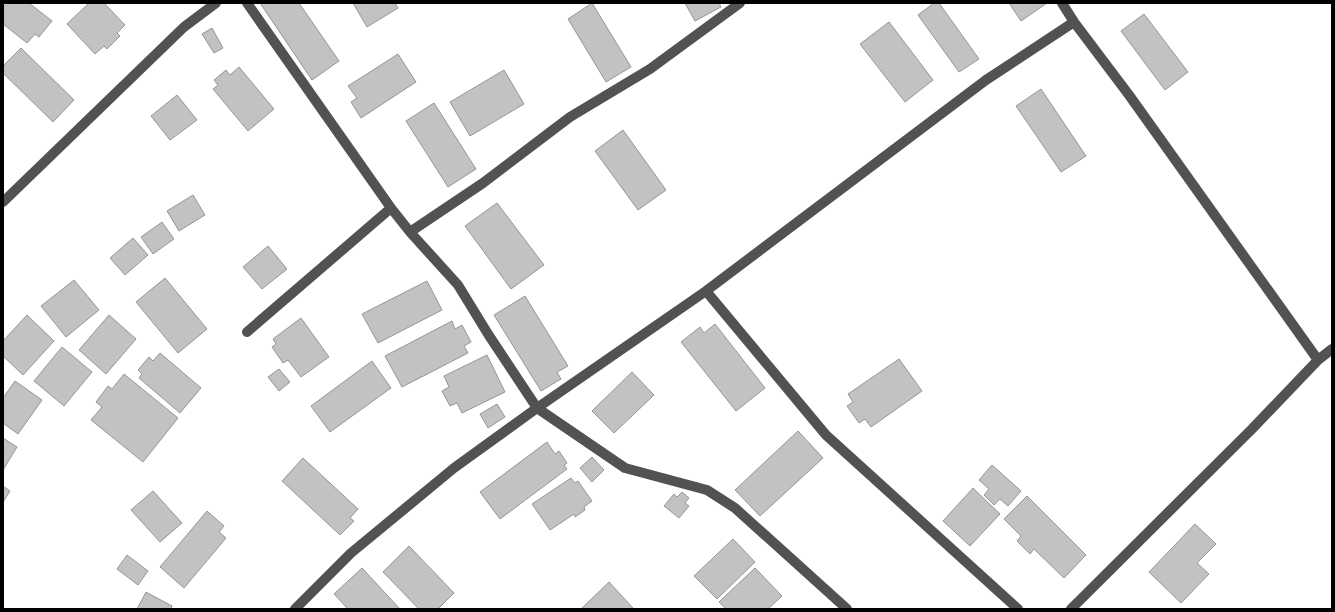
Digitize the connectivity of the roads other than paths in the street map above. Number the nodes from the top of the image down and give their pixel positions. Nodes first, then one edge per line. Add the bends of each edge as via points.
1 (216, 3) edge
2 (247, 3) edge
3 (740, 3) edge
4 (1062, 3) edge
5 (1074, 22) junction
6 (3, 202) edge
7 (391, 208) junction
8 (410, 232) junction
9 (706, 291) junction
10 (247, 332) dead end
11 (1332, 349) edge
12 (1318, 360) junction
13 (537, 408) junction
14 (295, 609) edge
15 (848, 609) edge
16 (1018, 609) edge
17 (1071, 609) edge

1 - 6 street via 184,27
2 - 7 street
3 - 8 street via 650,69 570,117 483,183
4 - 5 street
5 - 9 street via 986,80
5 - 12 street
7 - 8 street
7 - 10 street
8 - 13 street via 458,285
9 - 13 street
9 - 16 street via 826,435
11 - 12 street
12 - 17 street
13 - 14 street via 454,468 351,553
13 - 15 street via 626,468 707,490 735,508

